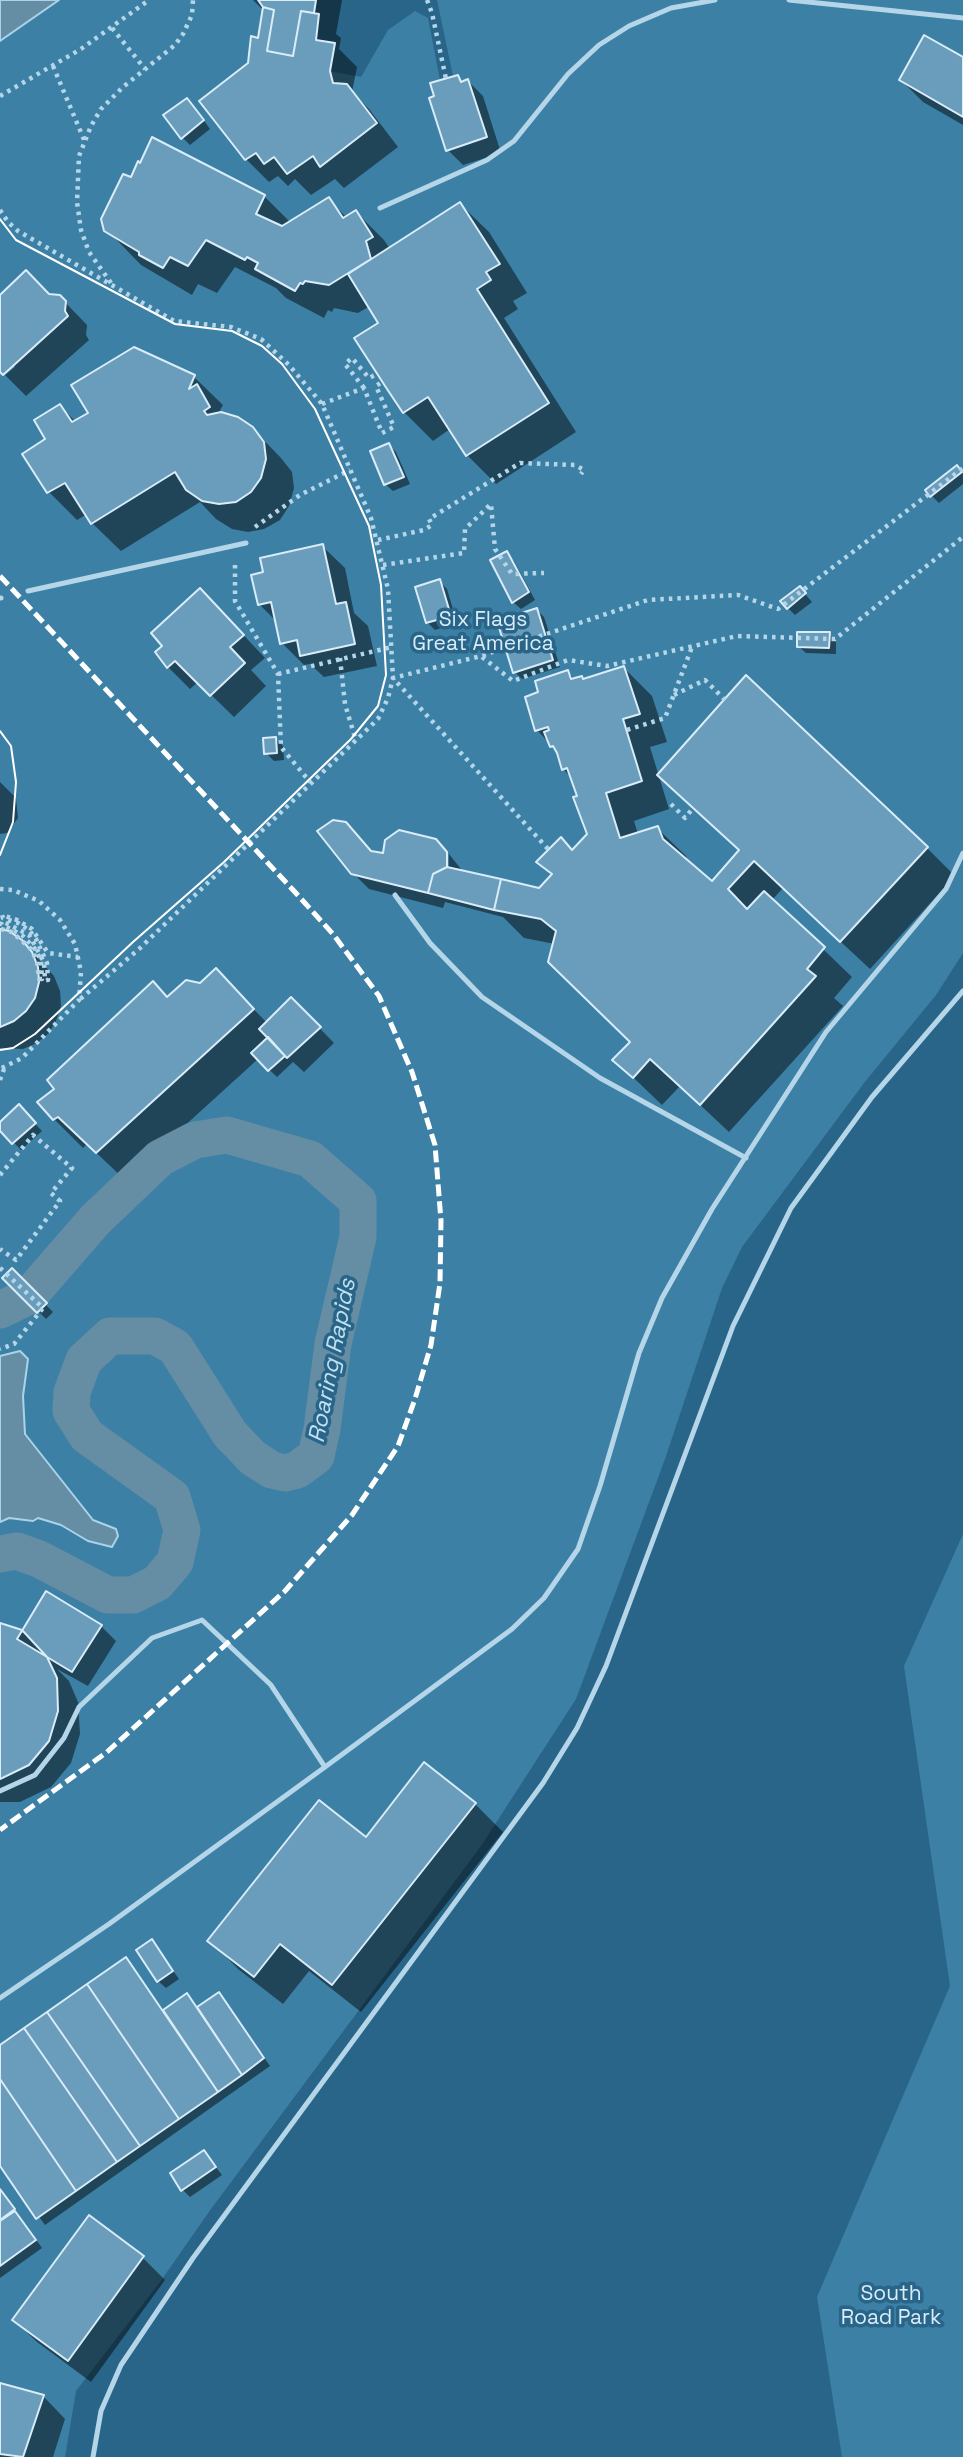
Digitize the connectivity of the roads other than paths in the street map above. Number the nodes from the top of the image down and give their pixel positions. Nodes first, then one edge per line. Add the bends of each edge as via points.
1 (715, 0) edge
2 (789, 0) edge
3 (963, 18) edge
4 (380, 208) dead end
5 (246, 543) road end
6 (28, 591) dead end
7 (963, 853) edge
8 (395, 895) dead end
9 (963, 990) edge
10 (746, 1158) junction
11 (325, 1768) junction
12 (0, 1791) edge
13 (0, 1998) edge
14 (93, 2457) edge

1 - 4 lane via 671,8 629,26 599,45 568,74 514,141 486,160
2 - 3 lane
5 - 6 lane
7 - 10 lane via 946,889 827,1032
8 - 10 lane via 430,943 482,997 600,1077
9 - 14 lane via 872,1097 791,1208 733,1326 606,1666 577,1728 542,1783 193,2258 121,2365 101,2411
10 - 11 lane via 662,1298 639,1353 578,1549 544,1598 512,1629
11 - 12 lane via 271,1685 202,1620 152,1638 79,1707 64,1738 35,1775
11 - 13 lane

